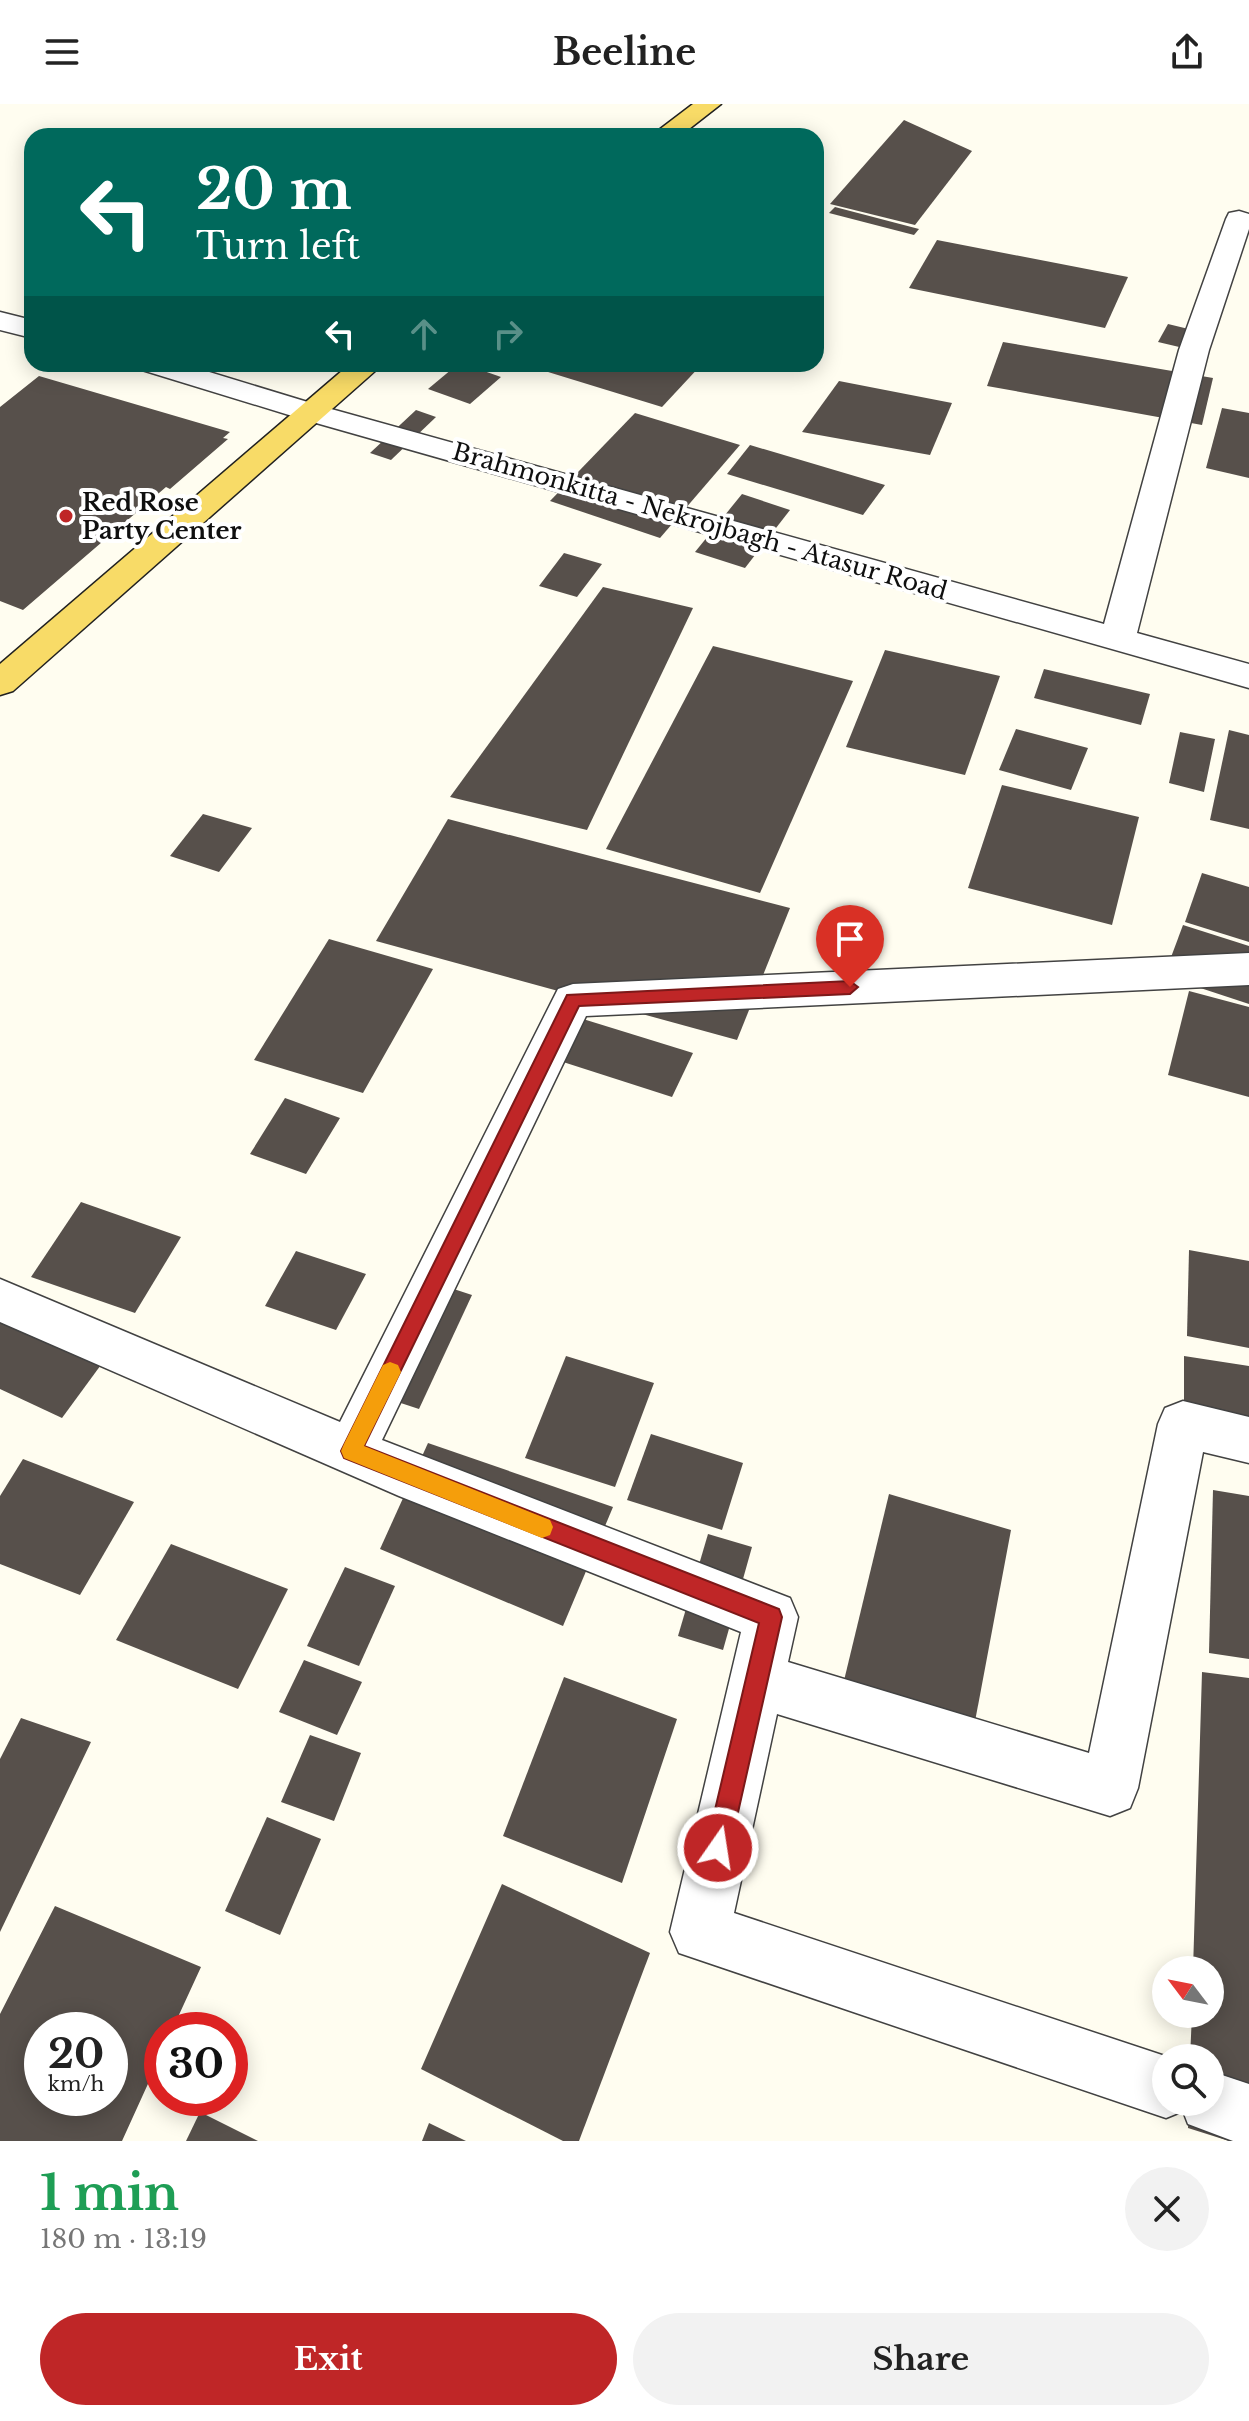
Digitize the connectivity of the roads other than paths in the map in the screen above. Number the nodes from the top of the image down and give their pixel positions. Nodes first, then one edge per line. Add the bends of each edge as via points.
1 (709, 104) edge
2 (675, 128) edge
3 (1239, 219) dead end
4 (0, 321) edge
5 (24, 327) edge
6 (178, 372) edge
7 (359, 372) edge
8 (313, 413) junction
9 (1118, 638) junction
10 (1249, 676) edge
11 (0, 683) edge
12 (1249, 969) edge
13 (0, 1300) edge
14 (1249, 1440) edge
15 (351, 1451) junction
16 (756, 1680) junction
17 (1152, 2082) edge
18 (1224, 2107) edge
19 (1249, 2115) edge

1 - 2 main road
3 - 9 street via 1194,350
4 - 5 street
6 - 8 street, Brahmonkitta - Nekrojbagh - Atasur Road
7 - 8 main road
8 - 9 street, Brahmonkitta - Nekrojbagh - Atasur Road
8 - 11 main road
9 - 10 street, Brahmonkitta - Nekrojbagh - Atasur Road
12 - 15 street via 573,1000
13 - 15 street
14 - 16 street via 1183,1424 1110,1788
15 - 16 street via 771,1617
16 - 17 street via 700,1932
18 - 19 street

